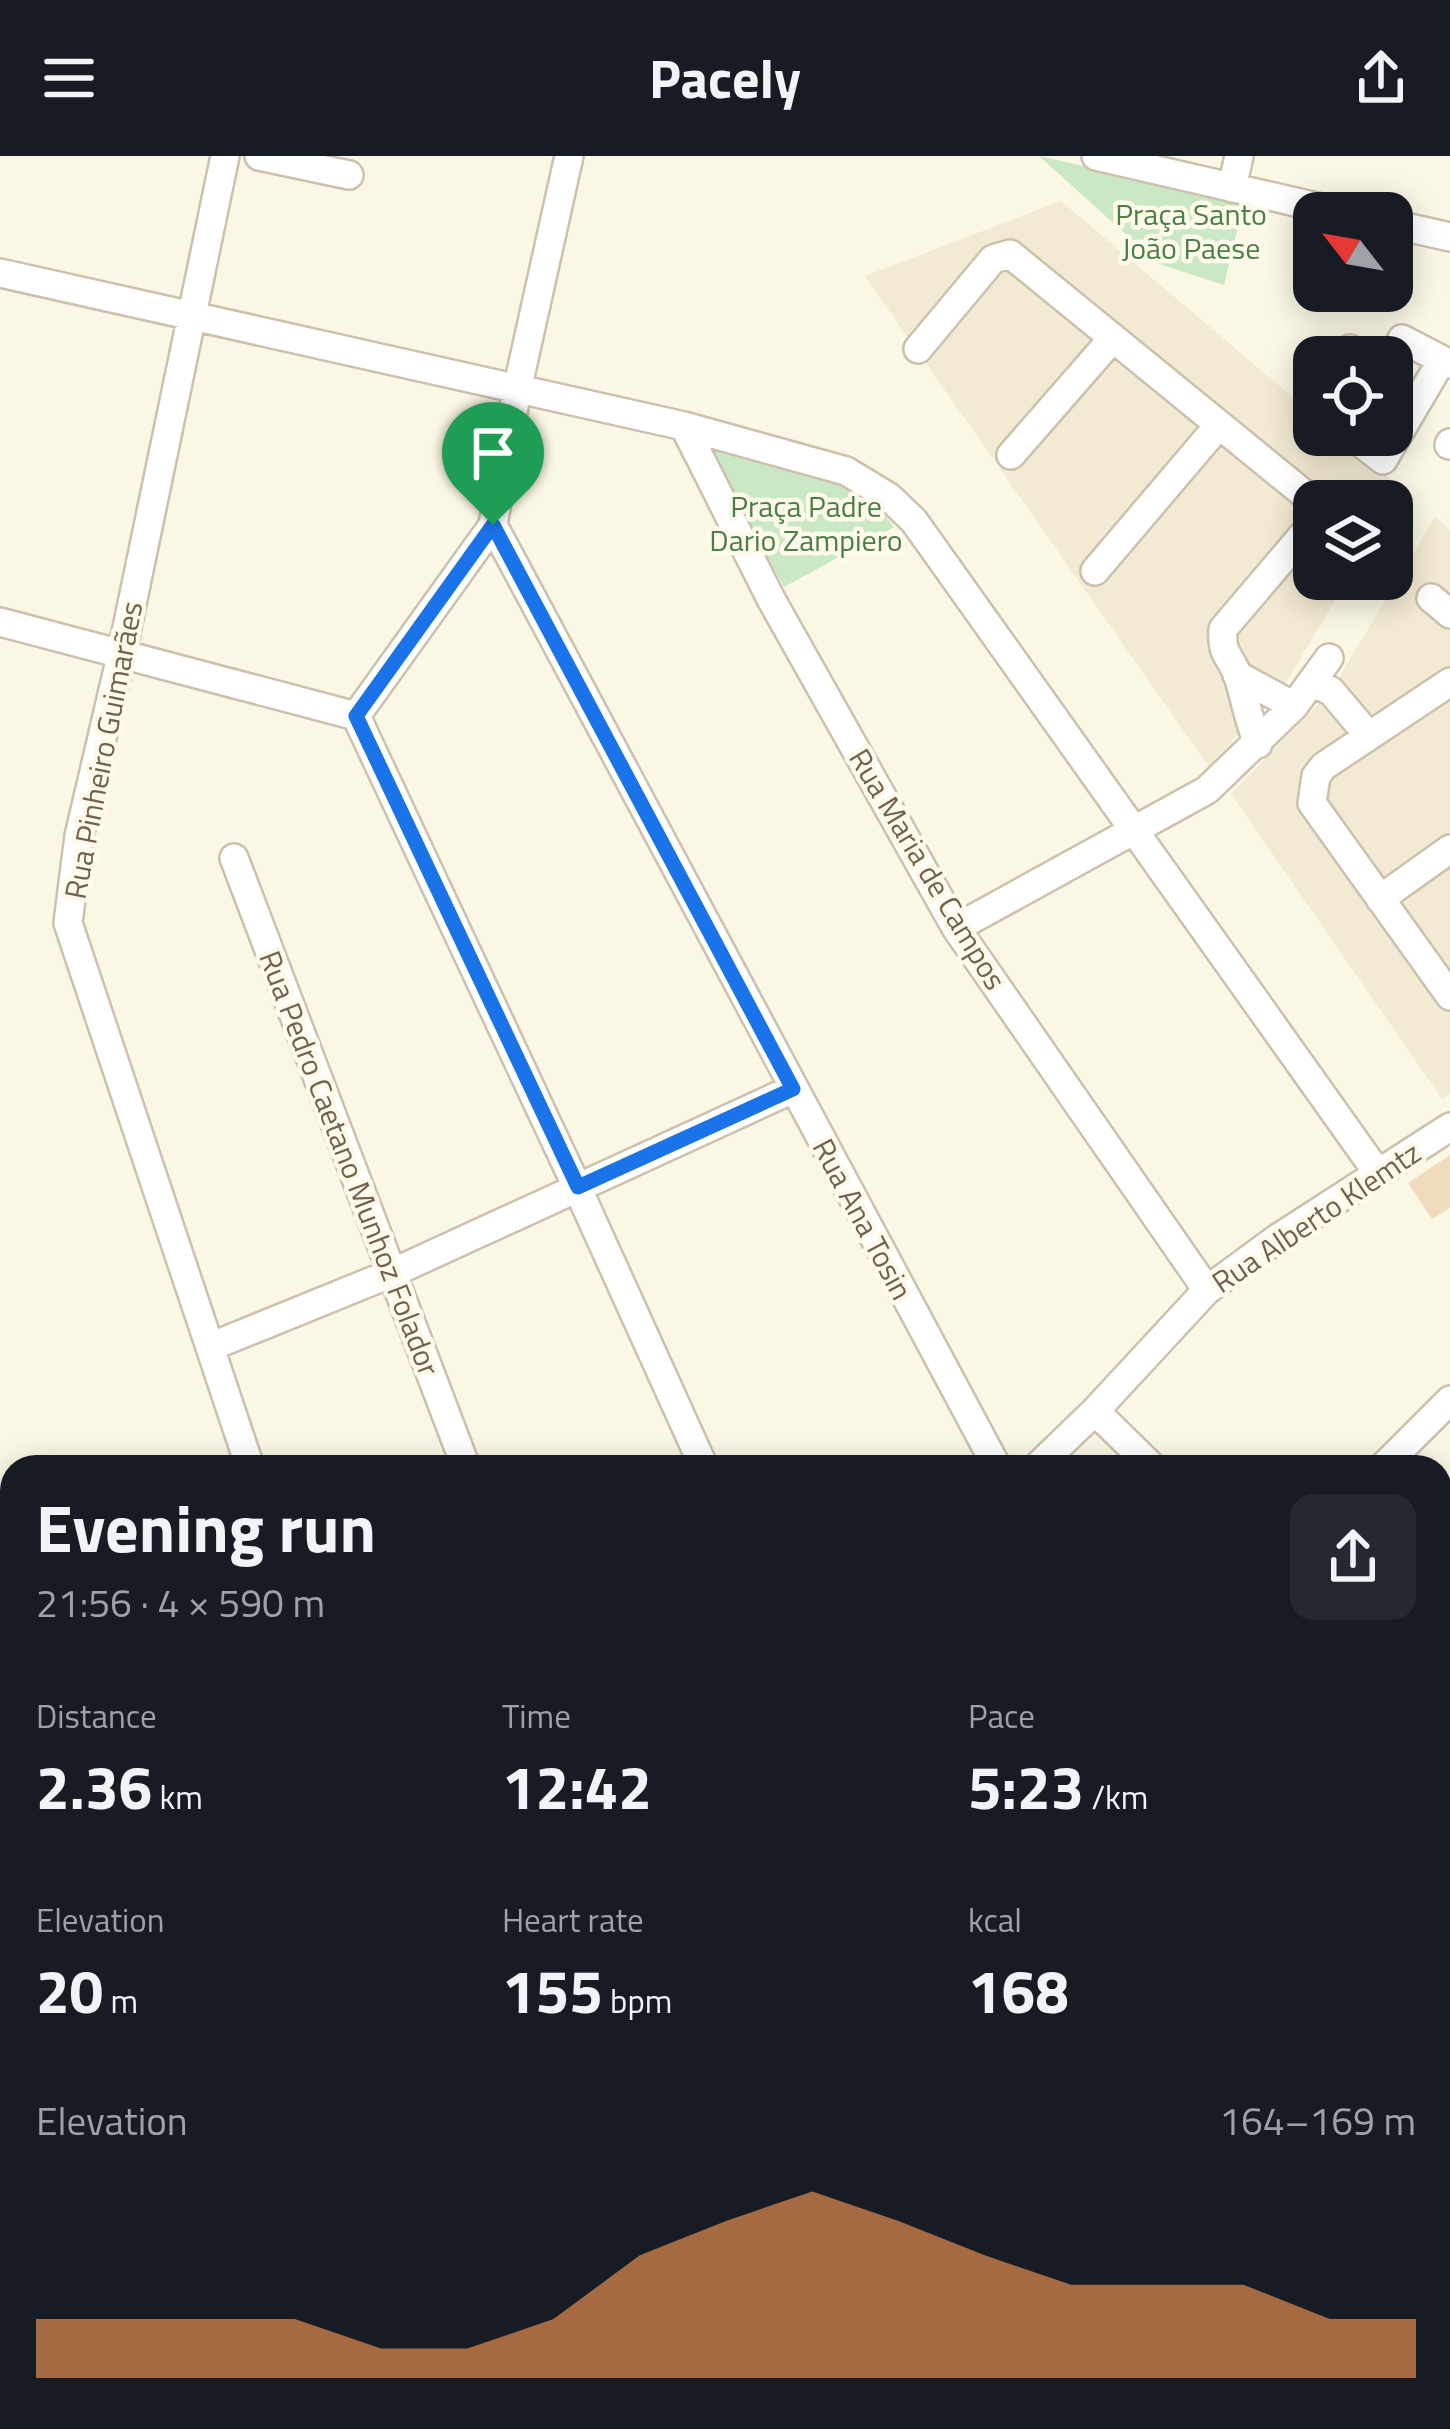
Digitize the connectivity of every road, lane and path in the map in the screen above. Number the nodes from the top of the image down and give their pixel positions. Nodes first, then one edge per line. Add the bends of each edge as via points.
1 (225, 156) edge
2 (260, 156) edge
3 (568, 156) edge
4 (1096, 156) edge
5 (1240, 156) edge
6 (349, 175) dead end
7 (1232, 188) junction
8 (1293, 202) edge
9 (1413, 229) edge
10 (1450, 237) edge
11 (0, 273) edge
12 (192, 316) junction
13 (1113, 338) junction
14 (1413, 345) edge
15 (918, 349) dead end
16 (1446, 362) edge
17 (518, 390) junction
18 (1413, 413) edge
19 (1219, 424) junction
20 (683, 426) junction
21 (1011, 454) dead end
22 (1293, 485) edge
23 (493, 525) junction
24 (1293, 547) edge
25 (1095, 571) dead end
26 (0, 622) edge
27 (122, 652) junction
28 (1329, 658) dead end
29 (1237, 675) junction
30 (1450, 682) edge
31 (1303, 695) junction
32 (356, 716) junction
33 (1369, 736) junction
34 (1258, 744) junction
35 (1134, 829) junction
36 (1450, 849) edge
37 (234, 858) dead end
38 (1381, 899) junction
39 (956, 928) junction
40 (1450, 996) edge
41 (793, 1089) junction
42 (1450, 1126) edge
43 (1377, 1172) junction
44 (578, 1187) junction
45 (392, 1273) junction
46 (1207, 1290) junction
47 (210, 1347) junction
48 (1450, 1400) edge
49 (1095, 1411) junction
50 (246, 1455) edge
51 (461, 1455) edge
52 (699, 1455) edge
53 (991, 1455) edge
54 (1049, 1455) edge
55 (1140, 1455) edge
56 (1395, 1455) edge

1 - 12 street, Rua Pinheiro Guimarães
2 - 6 street
3 - 17 street
4 - 7 street
5 - 7 street
7 - 8 street
9 - 10 street
11 - 12 street
12 - 17 street
12 - 27 street, Rua Pinheiro Guimarães
13 - 15 street via 1010,254 993,259
13 - 19 street
13 - 21 street
14 - 16 street
16 - 18 street
17 - 20 street
17 - 23 street
19 - 22 street
19 - 25 street
20 - 35 street via 846,471 889,496
20 - 39 street, Rua Maria de Campos
23 - 32 street
23 - 41 street, Rua Ana Tosin
24 - 29 street via 1223,629 1221,649
26 - 27 street
27 - 32 street
27 - 47 street, Rua Pinheiro Guimarães via 79,836 68,923
28 - 31 street
29 - 31 street
29 - 34 street
30 - 33 street
31 - 33 street via 1331,691
31 - 34 street
32 - 44 street
33 - 38 street via 1324,766 1312,803
34 - 35 street via 1207,790
35 - 39 street
35 - 43 street
36 - 38 street
37 - 45 street, Rua Pedro Caetano Munhoz Folador
38 - 40 street
39 - 46 street, Rua Maria de Campos
41 - 44 street
41 - 53 street, Rua Ana Tosin
42 - 43 street, Rua Alberto Klemtz
43 - 46 street, Rua Alberto Klemtz
44 - 45 street
44 - 52 street
45 - 47 street
45 - 51 street, Rua Pedro Caetano Munhoz Folador
46 - 49 street, Rua Alberto Klemtz
47 - 50 street, Rua Pinheiro Guimarães
48 - 56 street
49 - 54 street, Rua Alberto Klemtz
49 - 55 street

